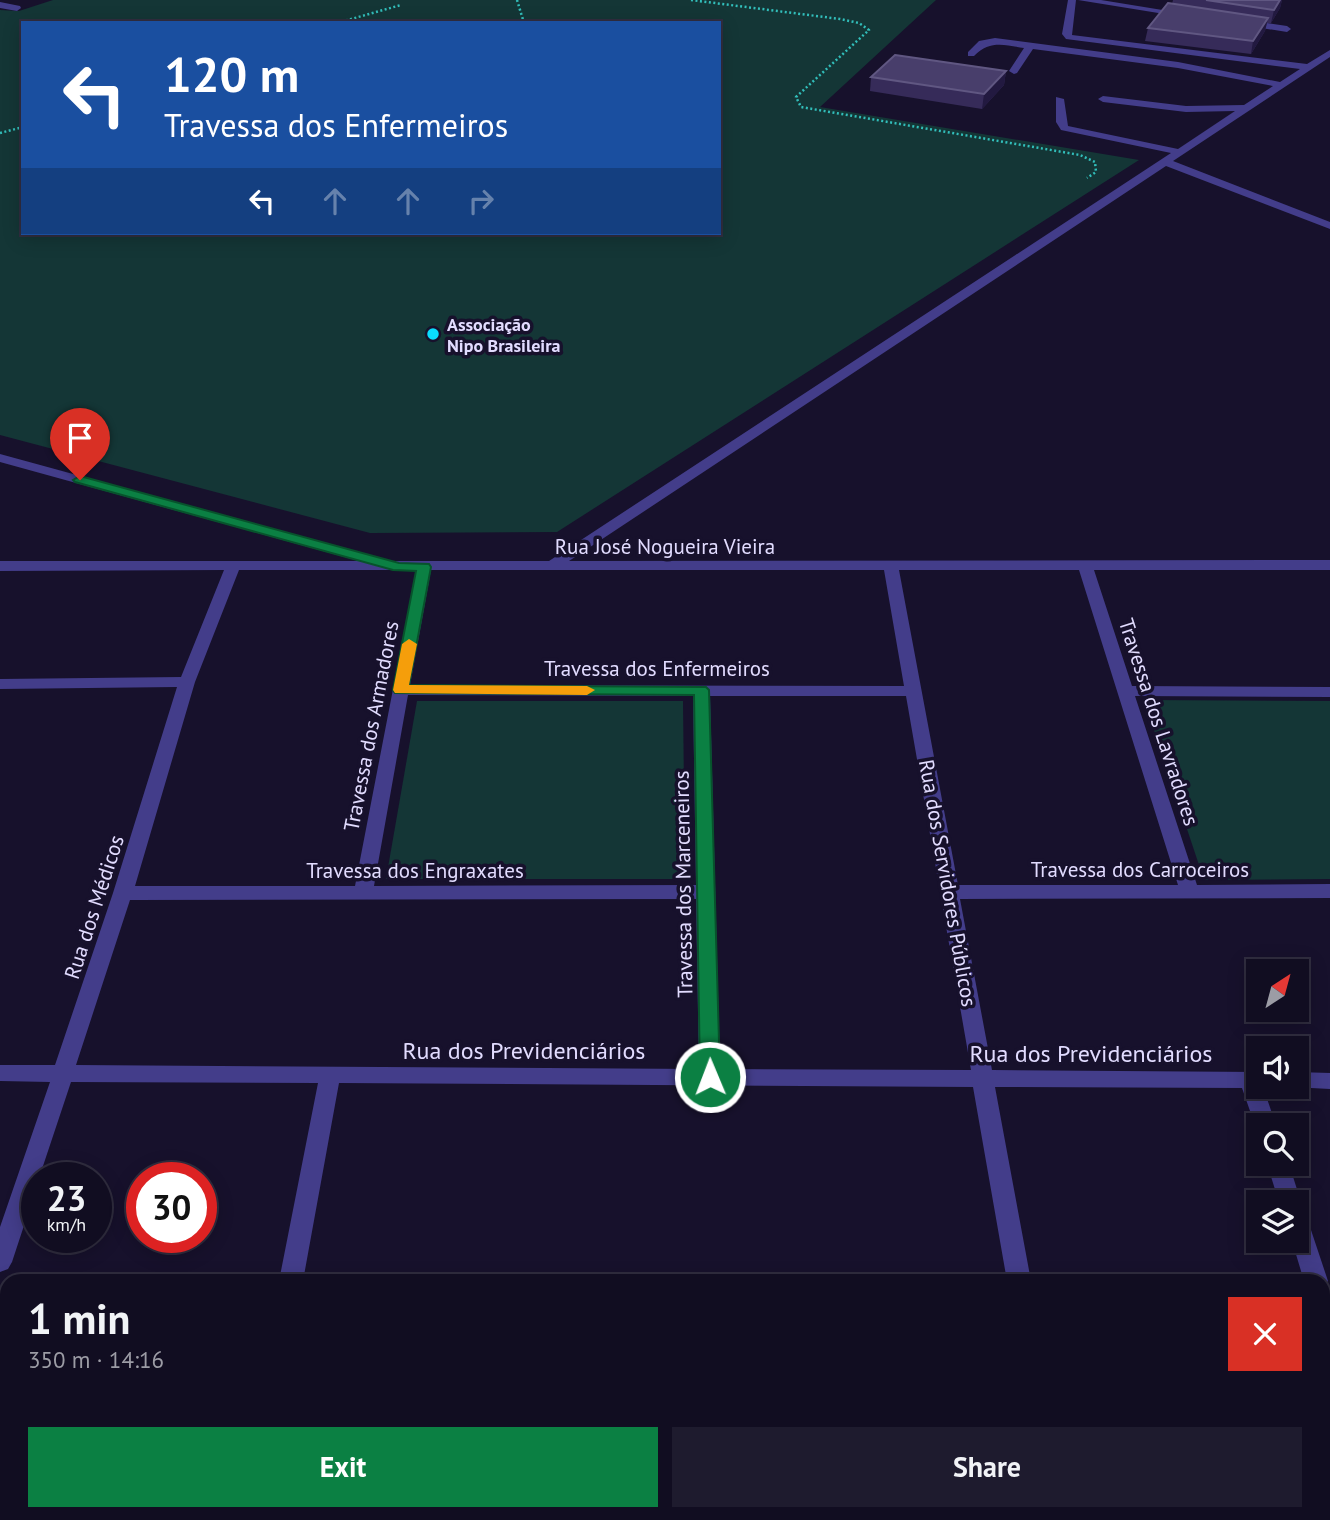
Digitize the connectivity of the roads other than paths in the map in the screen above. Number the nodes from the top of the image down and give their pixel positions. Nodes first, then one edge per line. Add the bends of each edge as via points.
1 (1072, 0) edge
2 (1082, 0) edge
3 (0, 5) edge
4 (17, 8) dead end
5 (1191, 15) edge
6 (1232, 21) edge
7 (1287, 29) dead end
8 (1030, 46) junction
9 (1330, 53) edge
10 (971, 54) dead end
11 (1309, 67) junction
12 (1014, 71) dead end
13 (1227, 75) junction
14 (1217, 84) dead end
15 (1282, 85) junction
16 (1059, 99) dead end
17 (1103, 99) dead end
18 (1247, 108) junction
19 (1180, 152) junction
20 (1165, 162) junction
21 (1330, 226) edge
22 (0, 458) edge
23 (1330, 565) edge
24 (0, 566) edge
25 (1085, 566) junction
26 (233, 567) junction
27 (398, 567) junction
28 (424, 567) junction
29 (550, 567) junction
30 (891, 567) junction
31 (187, 682) junction
32 (0, 684) edge
33 (401, 690) junction
34 (701, 690) junction
35 (914, 691) junction
36 (1125, 691) junction
37 (1330, 691) edge
38 (1191, 891) junction
39 (1330, 891) edge
40 (706, 892) junction
41 (949, 892) junction
42 (123, 893) junction
43 (363, 893) junction
44 (0, 1073) edge
45 (63, 1073) junction
46 (330, 1075) junction
47 (710, 1077) junction
48 (983, 1078) junction
49 (1246, 1080) edge
50 (1309, 1080) edge
51 (1330, 1080) edge
52 (1307, 1253) edge
53 (0, 1262) edge
54 (292, 1274) edge
55 (1018, 1274) edge
56 (1314, 1274) edge

1 - 11 street via 1069,37
2 - 5 street
3 - 4 street
6 - 7 street
8 - 10 street via 987,42
8 - 12 street
8 - 13 street
9 - 11 street
11 - 15 street
13 - 14 street
13 - 15 street
15 - 18 street
16 - 19 street via 1065,128
17 - 18 street via 1186,109
18 - 19 street
19 - 20 street
20 - 21 street
20 - 29 street
22 - 27 street
23 - 25 street, Rua José Nogueira Vieira
24 - 26 street, Rua José Nogueira Vieira
25 - 30 street, Rua José Nogueira Vieira
25 - 36 street, Travessa dos Lavradores
26 - 27 street, Rua José Nogueira Vieira
26 - 31 street, Rua dos Médicos
27 - 28 street, Rua José Nogueira Vieira
28 - 29 street, Rua José Nogueira Vieira
28 - 33 street, Travessa dos Armadores
29 - 30 street, Rua José Nogueira Vieira
30 - 35 street, Rua dos Servidores Públicos
31 - 32 street
31 - 42 street, Rua dos Médicos
33 - 34 street, Travessa dos Enfermeiros
33 - 43 street, Travessa dos Armadores
34 - 35 street, Travessa dos Enfermeiros
34 - 40 street, Travessa dos Marceneiros
35 - 41 street, Rua dos Servidores Públicos
36 - 37 street
36 - 38 street, Travessa dos Lavradores
38 - 39 street, Travessa dos Carroceiros
38 - 41 street, Travessa dos Carroceiros
40 - 43 street, Travessa dos Engraxates
40 - 47 street, Travessa dos Marceneiros
41 - 48 street, Rua dos Servidores Públicos
42 - 43 street, Travessa dos Engraxates
42 - 45 street, Rua dos Médicos
44 - 45 street, Rua dos Previdenciários
45 - 46 street, Rua dos Previdenciários
45 - 53 street, Rua dos Médicos
46 - 47 street, Rua dos Previdenciários
46 - 54 street
47 - 48 street, Rua dos Previdenciários
48 - 49 street, Rua dos Previdenciários
48 - 55 street, Rua dos Servidores Públicos
50 - 51 street
52 - 56 street

